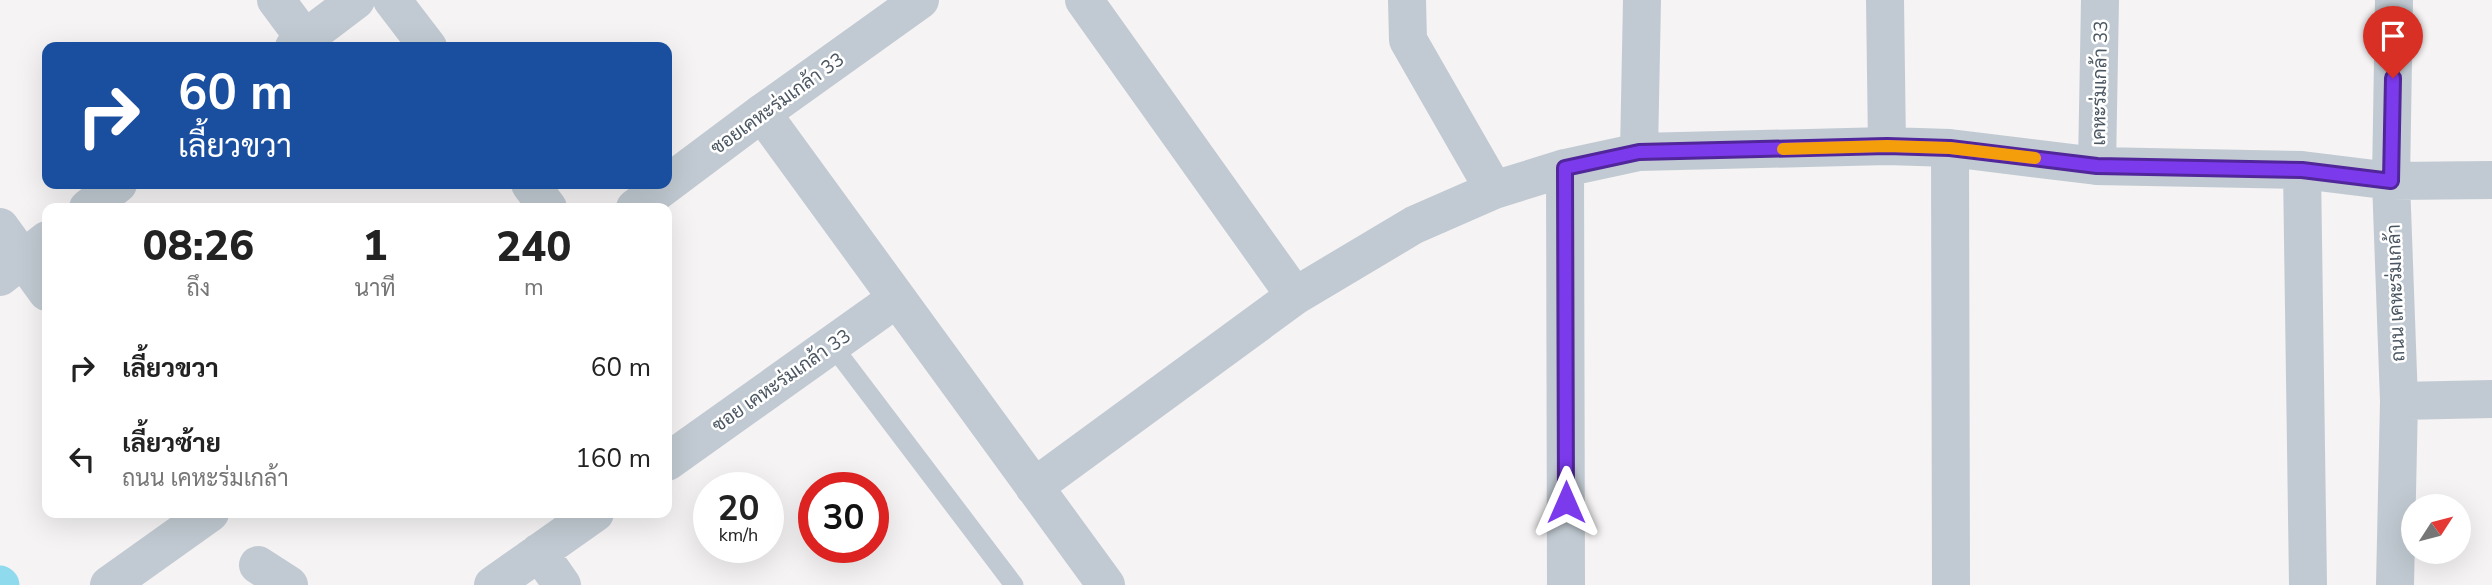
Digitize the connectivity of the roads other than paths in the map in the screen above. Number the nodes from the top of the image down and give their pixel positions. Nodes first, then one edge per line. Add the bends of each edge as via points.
1 (275, 0) edge
2 (356, 0) edge
3 (392, 0) edge
4 (920, 0) edge
5 (1084, 0) edge
6 (1378, 0) edge
7 (1407, 0) edge
8 (1642, 0) edge
9 (1885, 0) edge
10 (2100, 0) edge
11 (2394, 0) edge
12 (1408, 40) junction
13 (298, 42) edge
14 (300, 42) edge
15 (424, 42) edge
16 (762, 113) junction
17 (1887, 146) junction
18 (1950, 148) junction
19 (1639, 152) junction
20 (2097, 166) junction
21 (1565, 168) junction
22 (2302, 170) junction
23 (672, 180) edge
24 (2492, 180) edge
25 (2391, 181) junction
26 (112, 189) edge
27 (660, 189) edge
28 (1494, 190) junction
29 (94, 203) edge
30 (642, 203) edge
31 (0, 227) edge
32 (24, 259) edge
33 (42, 285) edge
34 (1296, 296) junction
35 (896, 299) junction
36 (831, 345) junction
37 (2492, 399) edge
38 (2399, 401) junction
39 (672, 458) edge
40 (1034, 487) junction
41 (203, 518) edge
42 (588, 518) edge
43 (539, 552) junction
44 (109, 585) edge
45 (493, 585) edge
46 (562, 585) edge
47 (1014, 585) edge
48 (1106, 585) edge
49 (1566, 585) edge
50 (1951, 585) edge
51 (2308, 585) edge
52 (2395, 585) edge

1 - 13 street
2 - 14 street
3 - 15 street
4 - 16 street, ซอยเคหะร่มเกล้า 33
5 - 34 street
6 - 12 street
7 - 12 street
8 - 19 street
9 - 17 street
10 - 20 street, เคหะร่มเกล้า 33
11 - 25 street, ถนน เคหะร่มเกล้า
12 - 28 street
16 - 23 street, ซอยเคหะร่มเกล้า 33
16 - 35 street
17 - 18 street
17 - 19 street
18 - 20 street
18 - 50 street
19 - 21 street
20 - 22 street
21 - 28 street
21 - 49 street
22 - 25 street
22 - 51 street
24 - 25 street
25 - 38 street, ถนน เคหะร่มเกล้า
26 - 29 street
27 - 30 street, ซอยเคหะร่มเกล้า 33
28 - 34 street via 1414,225
31 - 32 street
32 - 33 street
34 - 40 street
35 - 36 street, ซอย เคหะร่มเกล้า 33
35 - 40 street
36 - 39 street, ซอย เคหะร่มเกล้า 33
36 - 47 lane
37 - 38 street
38 - 52 street, ถนน เคหะร่มเกล้า
40 - 48 street
41 - 44 street
42 - 43 street
43 - 45 street
43 - 46 street

